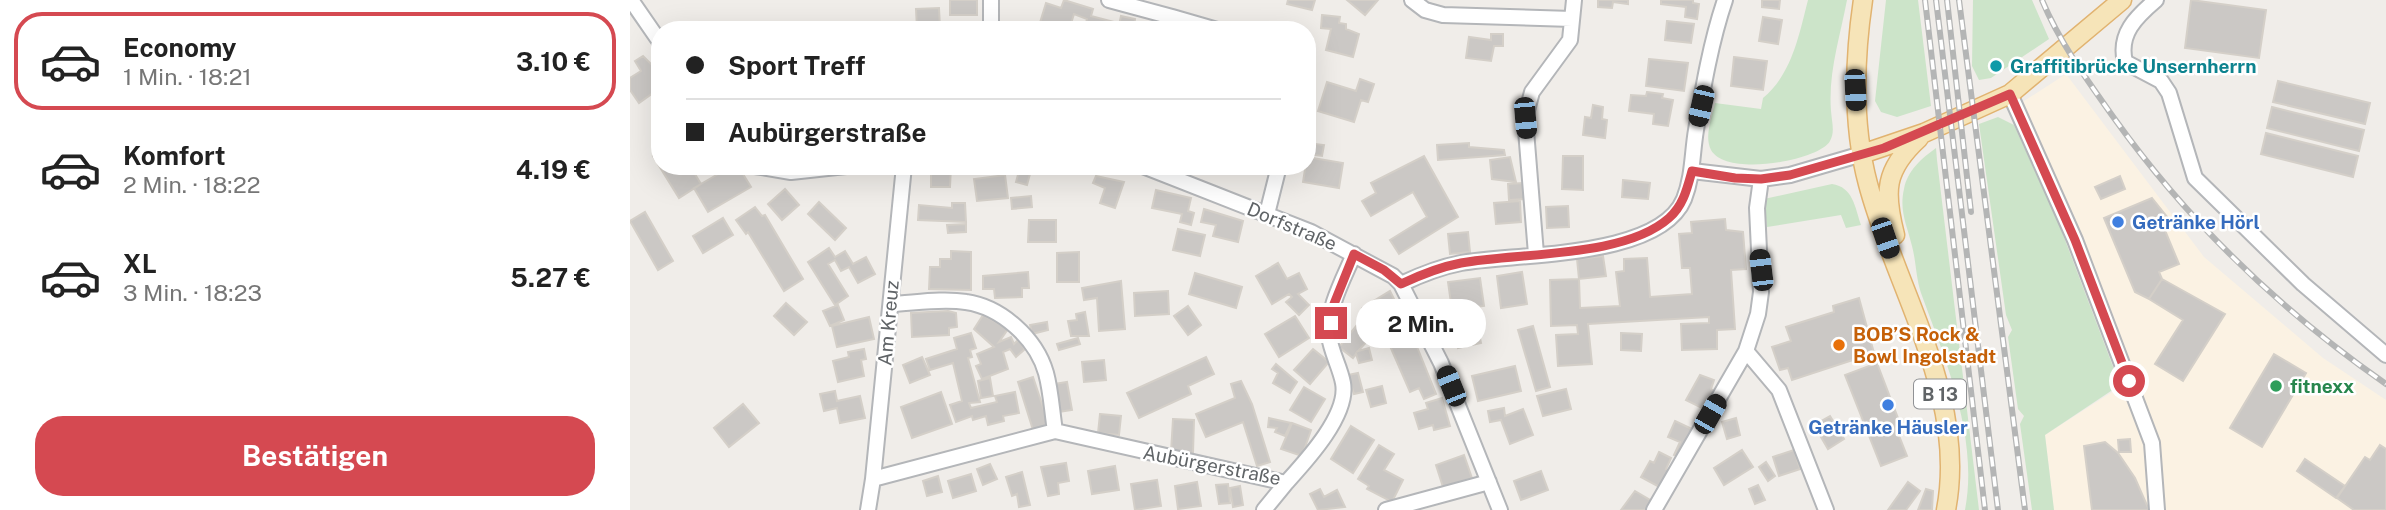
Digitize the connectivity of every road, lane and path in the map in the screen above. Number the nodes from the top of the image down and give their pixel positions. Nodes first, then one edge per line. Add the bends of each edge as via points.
1 (631, 0) edge
2 (991, 0) edge
3 (1109, 0) edge
4 (1412, 0) edge
5 (1574, 0) edge
6 (1725, 0) edge
7 (1863, 0) edge
8 (2122, 0) edge
9 (2156, 0) edge
10 (1572, 19) junction
11 (990, 21) edge
12 (1165, 21) edge
13 (651, 29) edge
14 (2010, 94) junction
15 (1924, 133) junction
16 (1862, 153) junction
17 (1692, 171) junction
18 (903, 175) edge
19 (1166, 175) edge
20 (1277, 175) edge
21 (1761, 179) junction
22 (1267, 214) junction
23 (1354, 254) junction
24 (1536, 254) junction
25 (1401, 284) junction
26 (1900, 284) junction
27 (891, 304) junction
28 (1746, 351) junction
29 (2386, 355) edge
30 (1055, 431) junction
31 (873, 479) junction
32 (1489, 482) junction
33 (1286, 483) junction
34 (868, 510) edge
35 (1264, 510) edge
36 (1386, 510) edge
37 (1500, 510) edge
38 (1654, 510) edge
39 (1826, 510) edge
40 (1946, 510) edge
41 (2157, 510) edge

1 - 13 street
2 - 11 street
3 - 12 street
4 - 10 street via 1443,16
5 - 10 street
6 - 17 street via 1695,132
7 - 16 main road, B 13 via 1855,90
8 - 14 main road
9 - 29 street via 2128,30 2122,42 2124,62 2161,81 2169,93 2195,178 2303,284
10 - 24 street via 1570,40 1526,107
14 - 15 main road
14 - 41 street via 2075,240 2152,443
15 - 16 main road
15 - 26 main road via 1900,158 1888,186
16 - 21 street
16 - 26 main road, B 13
17 - 21 street
17 - 24 street via 1683,201 1670,218 1650,231 1617,244
18 - 27 street, Am Kreuz
19 - 22 street, Dorfstraße
20 - 22 street
21 - 28 street via 1757,208 1761,292
22 - 23 street, Dorfstraße
23 - 25 street, Dorfstraße
23 - 33 street, Aubürgerstraße via 1332,309 1329,337 1344,385 1343,398 1326,433
24 - 25 street via 1463,263
25 - 32 street, Dorfstraße via 1441,363
26 - 40 main road, B 13 via 1931,363 1946,419 1952,451
27 - 30 street via 964,301 989,308 1014,324 1047,374
27 - 31 street, Am Kreuz
28 - 38 street
28 - 39 street via 1779,390
30 - 31 street, Aubürgerstraße
30 - 33 street, Aubürgerstraße
31 - 34 street
32 - 36 street
32 - 37 street, Dorfstraße
33 - 35 street

